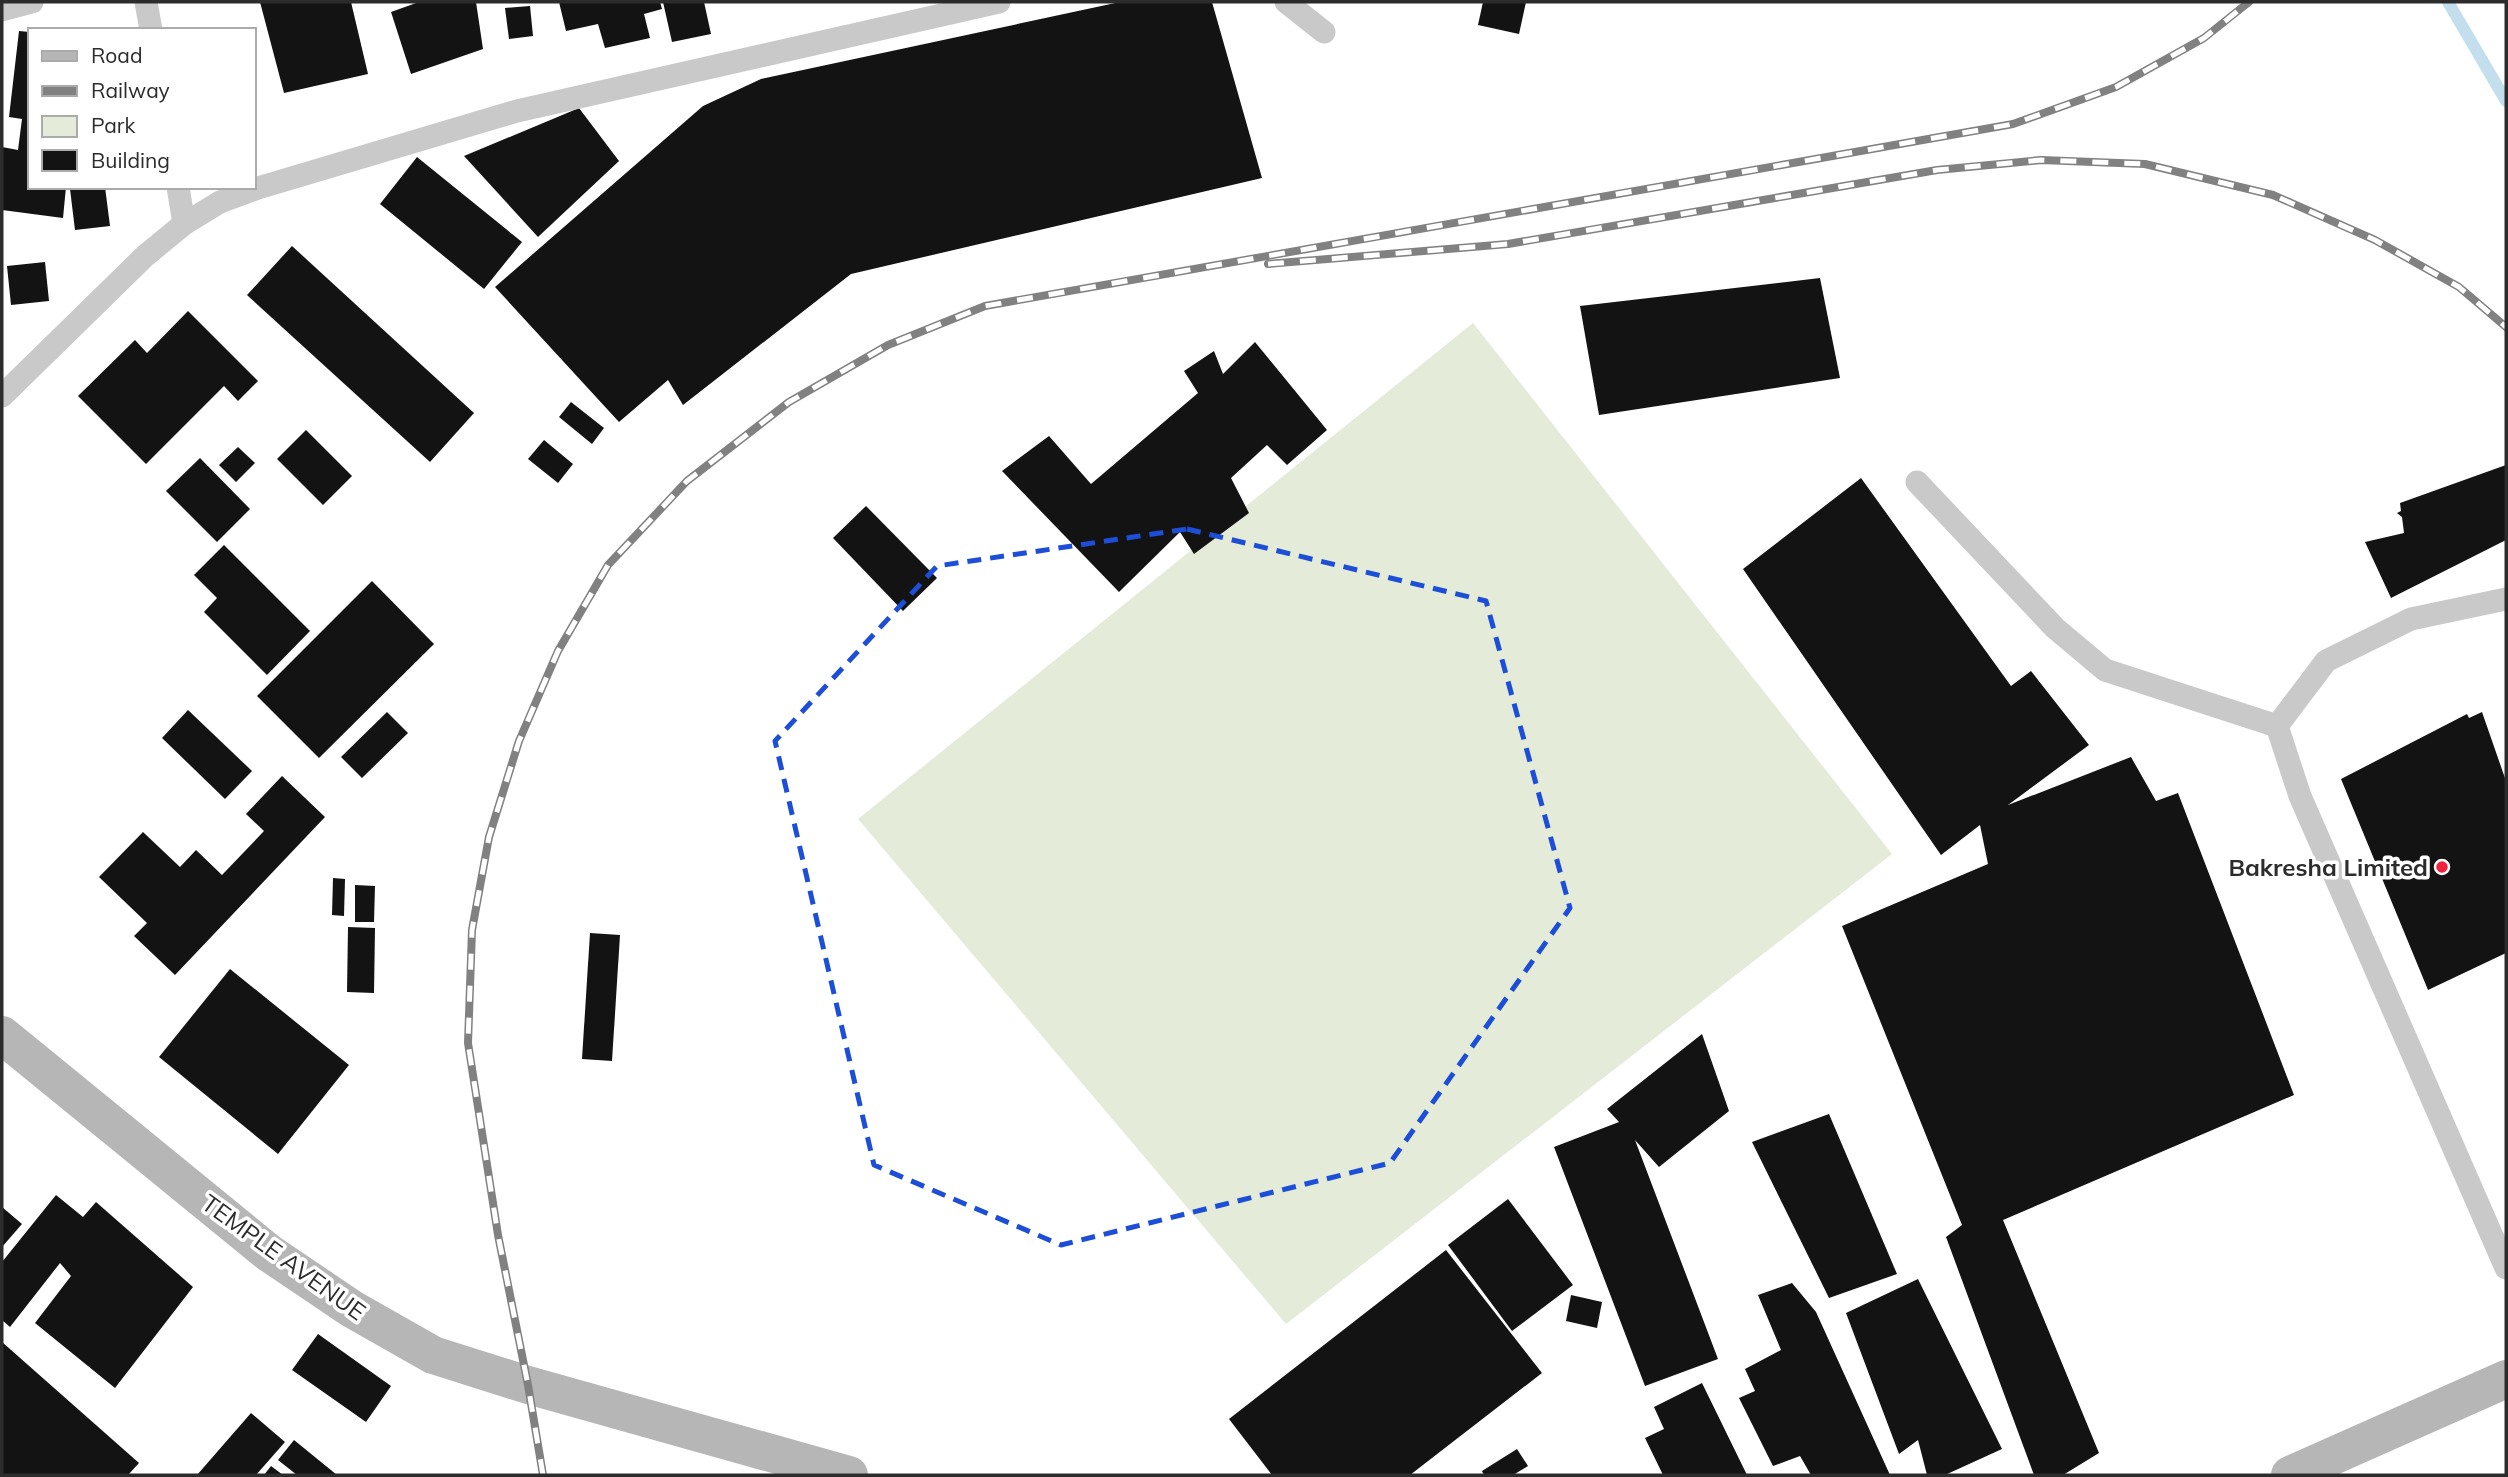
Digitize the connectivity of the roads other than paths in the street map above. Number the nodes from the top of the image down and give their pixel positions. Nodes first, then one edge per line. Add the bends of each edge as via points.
1 (32, 2) edge
2 (146, 2) edge
3 (999, 2) edge
4 (1286, 2) edge
5 (2, 10) edge
6 (151, 28) edge
7 (1324, 32) dead end
8 (256, 188) edge
9 (178, 189) edge
10 (253, 189) edge
11 (184, 224) junction
12 (2, 396) edge
13 (1917, 482) dead end
14 (2506, 598) edge
15 (2277, 726) junction
16 (2, 1035) edge
17 (2506, 1268) edge
18 (2506, 1379) edge
19 (849, 1475) edge
20 (2290, 1475) edge

1 - 5 lane
2 - 6 lane
3 - 8 lane via 517,111
4 - 7 lane
9 - 11 lane
10 - 11 lane
11 - 12 lane via 145,256
13 - 15 lane via 2055,628 2105,670
14 - 15 lane via 2411,619 2326,661
15 - 17 lane via 2300,796
16 - 19 street, TEMPLE AVENUE via 269,1253 352,1309 433,1355
18 - 20 street

